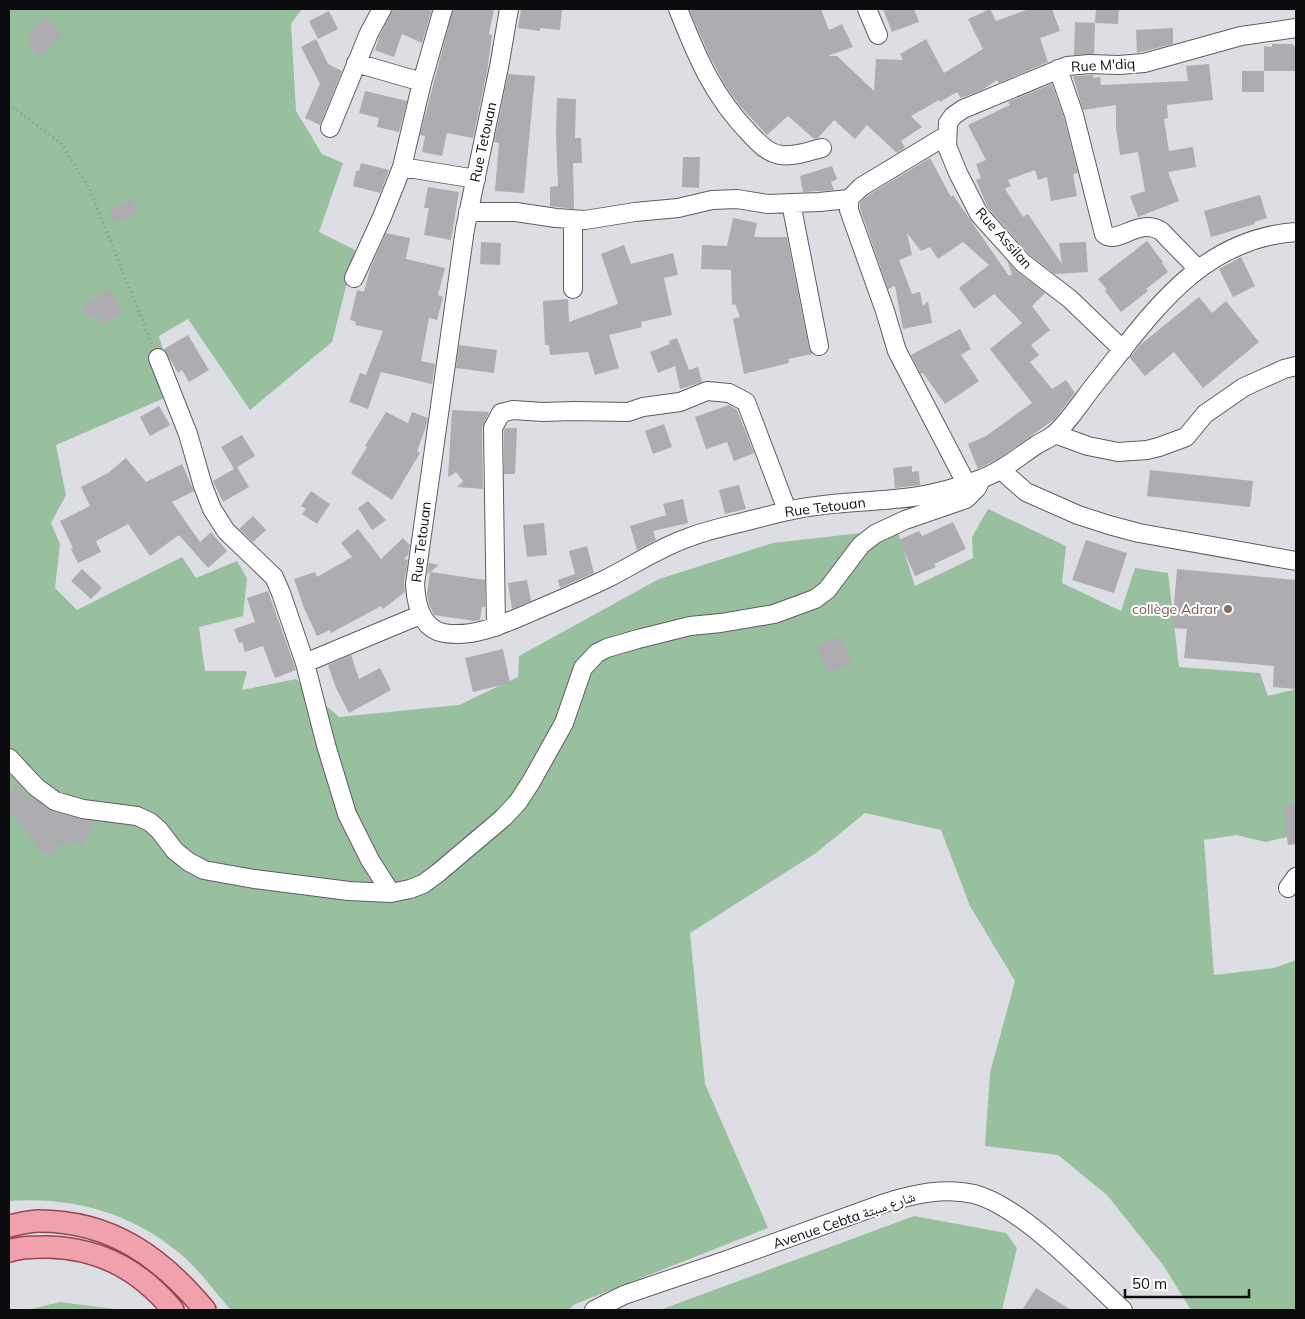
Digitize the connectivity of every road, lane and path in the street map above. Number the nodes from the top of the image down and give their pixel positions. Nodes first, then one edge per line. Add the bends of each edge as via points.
1 (382, 9) edge
2 (443, 9) edge
3 (508, 9) edge
4 (678, 9) edge
5 (867, 9) edge
6 (1296, 28) edge
7 (878, 35) dead end
8 (356, 63) junction
9 (1058, 69) junction
10 (422, 82) junction
11 (9, 104) edge
12 (330, 128) dead end
13 (947, 134) junction
14 (822, 148) dead end
15 (402, 167) junction
16 (476, 179) junction
17 (849, 199) junction
18 (791, 203) junction
19 (468, 212) junction
20 (573, 220) junction
21 (1296, 232) edge
22 (1198, 269) junction
23 (354, 278) dead end
24 (574, 289) dead end
25 (819, 346) dead end
26 (1123, 350) junction
27 (158, 358) joint
28 (1296, 366) edge
29 (1055, 434) junction
30 (1001, 470) junction
31 (974, 481) junction
32 (787, 510) junction
33 (1296, 561) edge
34 (420, 615) junction
35 (496, 627) junction
36 (305, 663) junction
37 (9, 758) edge
38 (391, 893) junction
39 (9, 1226) edge
40 (9, 1251) edge
41 (173, 1310) edge
42 (205, 1310) edge
43 (594, 1310) edge
44 (1123, 1310) edge

1 - 8 street
2 - 10 street
3 - 16 street, Rue Tetouan
4 - 14 street via 708,79 741,125 760,144 781,155
5 - 7 street
6 - 9 street, Rue M'diq via 1242,36 1144,63 1089,64
8 - 10 street
8 - 12 street
9 - 13 street, Rue M'diq via 958,112 950,120
9 - 22 street via 1074,115 1104,234 1109,238 1140,227 1156,228
10 - 15 street
11 - 27 path via 61,144 89,188
13 - 17 street via 861,187
13 - 26 street, Rue Assilan via 949,152 979,214 1023,263 1070,298
15 - 16 street
15 - 23 street
16 - 19 street, Rue Tetouan
17 - 18 street
17 - 31 street via 850,216 897,351
18 - 20 street via 718,199 678,208
18 - 25 street
19 - 20 street via 516,212
19 - 34 street, Rue Tetouan via 416,574 415,597
20 - 24 street
21 - 22 street, Rue Tetouan via 1250,241 1229,249
22 - 26 street, Rue Tetouan via 1161,303
26 - 29 street, Rue Tetouan
27 - 36 street via 188,434 212,509 226,531 274,577
28 - 29 street via 1244,387 1205,414 1186,437 1159,447 1118,452
29 - 30 street, Rue Tetouan
30 - 31 street, Rue Tetouan
30 - 33 street via 1026,492 1054,506 1109,525
31 - 32 street, Rue Tetouan via 923,495
31 - 38 street via 977,488 966,499 917,515 875,534 861,545 832,584 815,599 774,614 690,626 597,653 583,668 564,722 518,802 438,873 422,884
32 - 35 street, Rue Tetouan via 687,538 606,579
32 - 35 street via 746,402 729,393 706,391 680,402 628,412 513,410 501,413 492,428
34 - 35 street, Rue Tetouan via 441,633 461,634
34 - 36 street
36 - 38 street via 347,814
37 - 38 street via 36,787 55,801 83,809 138,816 150,822 175,851 204,870 339,890
39 - 42 main road via 38,1221 104,1231 131,1243 162,1264
40 - 41 main road via 64,1247 106,1258 143,1280
43 - 44 street, Avenue Cebta شارع سبتة via 624,1295 885,1203 915,1194 944,1191 973,1194 1006,1209 1070,1260

